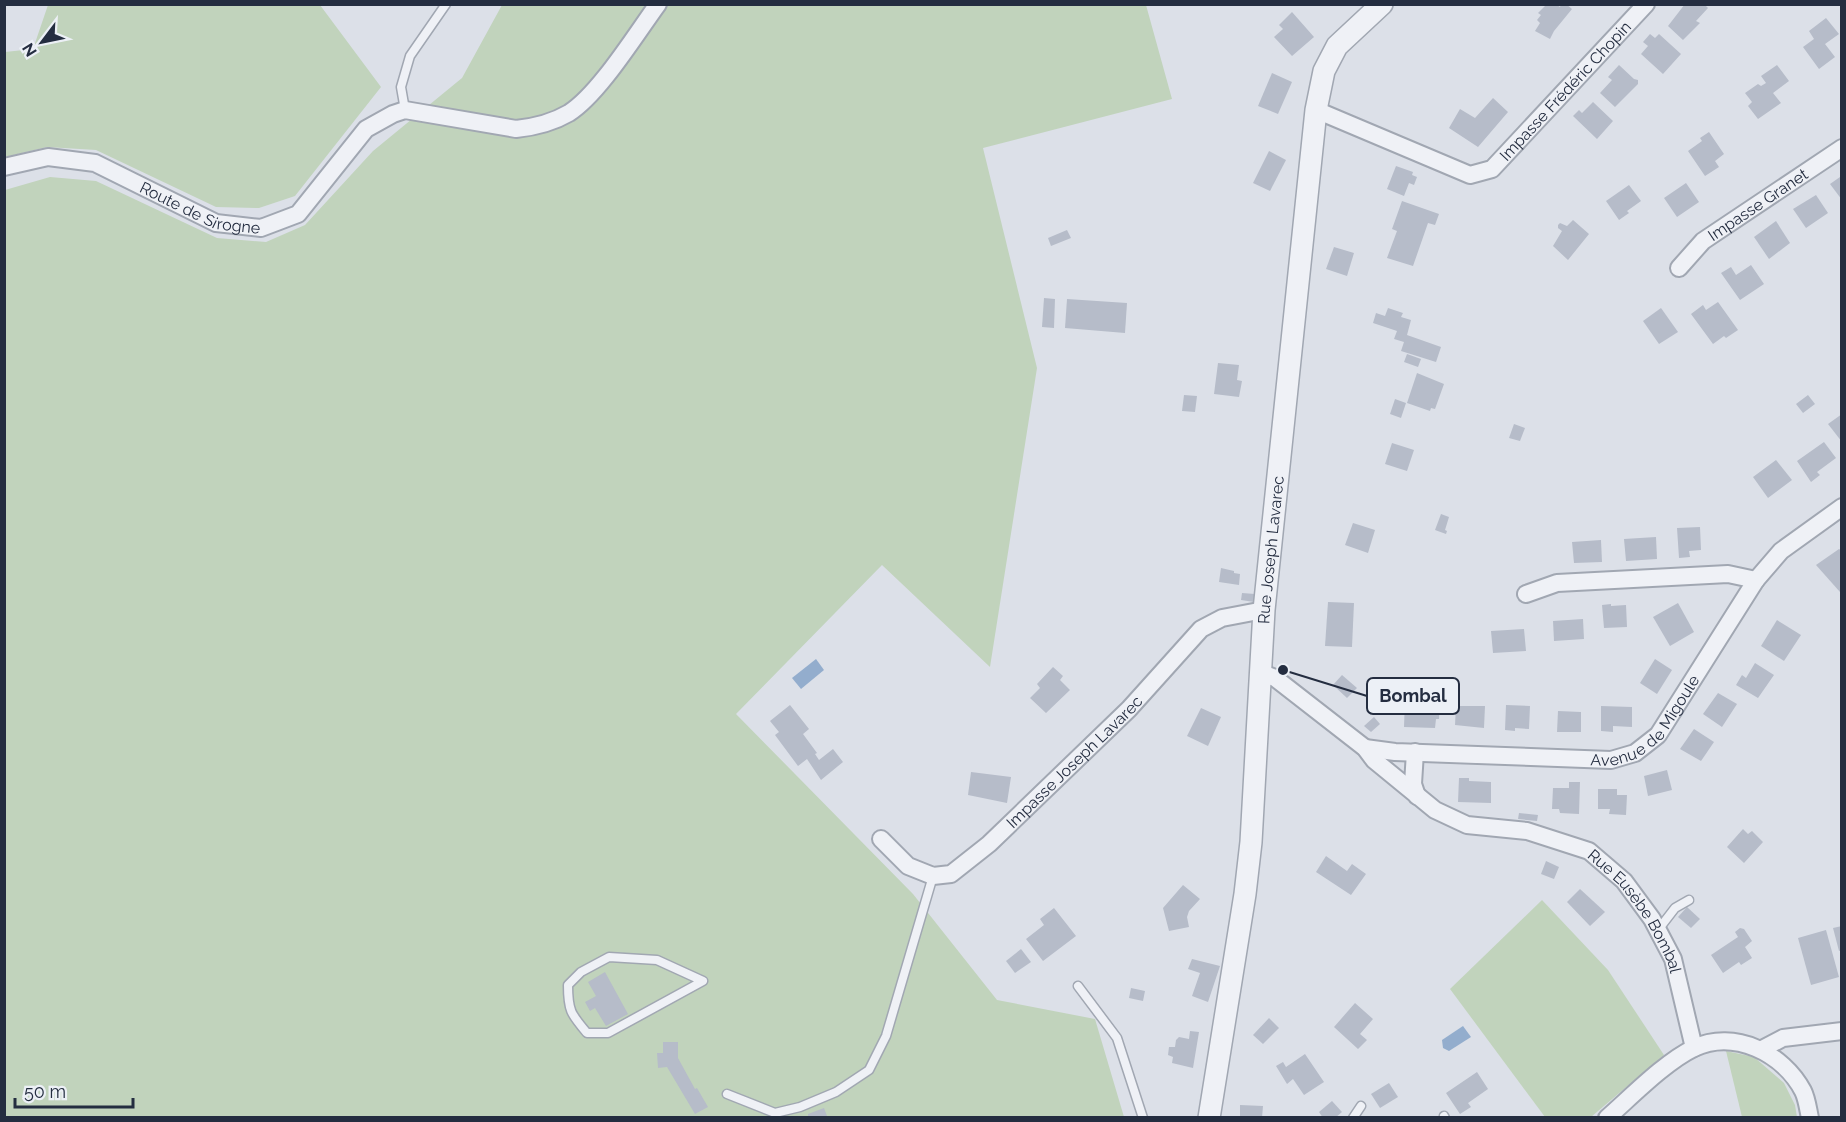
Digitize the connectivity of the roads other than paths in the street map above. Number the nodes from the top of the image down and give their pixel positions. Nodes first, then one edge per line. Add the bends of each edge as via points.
1 (446, 4) edge
2 (658, 4) edge
3 (1382, 4) edge
4 (1646, 4) edge
5 (1316, 110) junction
6 (399, 112) junction
7 (1842, 147) edge
8 (4, 167) edge
9 (1679, 268) dead end
10 (1842, 507) edge
11 (1756, 580) junction
12 (1526, 594) dead end
13 (1264, 610) junction
14 (1260, 672) junction
15 (1365, 748) junction
16 (1415, 752) junction
17 (1417, 796) junction
18 (881, 839) dead end
19 (933, 876) junction
20 (1689, 900) dead end
21 (1658, 930) junction
22 (704, 981) joint
23 (1078, 986) dead end
24 (1842, 1031) edge
25 (1694, 1048) junction
26 (1762, 1049) junction
27 (727, 1094) dead end
28 (1361, 1106) dead end
29 (1143, 1118) edge
30 (1209, 1118) edge
31 (1353, 1118) edge
32 (1607, 1118) edge
33 (1810, 1118) edge

1 - 6 lane via 411,56 401,87
2 - 6 street via 586,98 553,121 516,129
3 - 5 street, Rue Joseph Lavarec via 1337,46 1323,71
4 - 5 street, Impasse Frédéric Chopin via 1492,169 1470,175
5 - 13 street, Rue Joseph Lavarec
6 - 8 street, Route de Sirogne via 366,129 298,214 261,228 216,223 95,163 48,156
7 - 9 street, Impasse Granet via 1703,242
10 - 11 street, Avenue de Migoule via 1781,551
11 - 12 street via 1728,574 1557,583
11 - 16 street, Avenue de Migoule via 1658,735 1635,753 1611,760
13 - 14 street, Rue Joseph Lavarec
13 - 19 street, Impasse Joseph Lavarec via 1222,618 1201,629 1129,709 989,844 951,874
14 - 15 street, Rue Eusèbe Bombal via 1275,678
14 - 30 street, Rue Joseph Lavarec via 1251,842
15 - 16 street, Avenue de Migoule
15 - 17 street, Rue Eusèbe Bombal
16 - 17 street via 1413,784
17 - 21 street, Rue Eusèbe Bombal via 1435,810 1467,825 1527,831 1589,851 1624,881
18 - 19 street via 908,866
19 - 27 lane via 886,1036 868,1070 836,1092 776,1113
20 - 21 lane via 1674,908
21 - 25 street, Rue Eusèbe Bombal via 1673,959
22 - 22 lane via 608,1033 588,1033 568,1005 568,985 581,972 609,957 657,960
23 - 29 lane via 1117,1038
24 - 26 street via 1783,1038
25 - 26 street via 1726,1040
25 - 32 street
26 - 33 street via 1784,1066 1803,1091
28 - 31 lane

